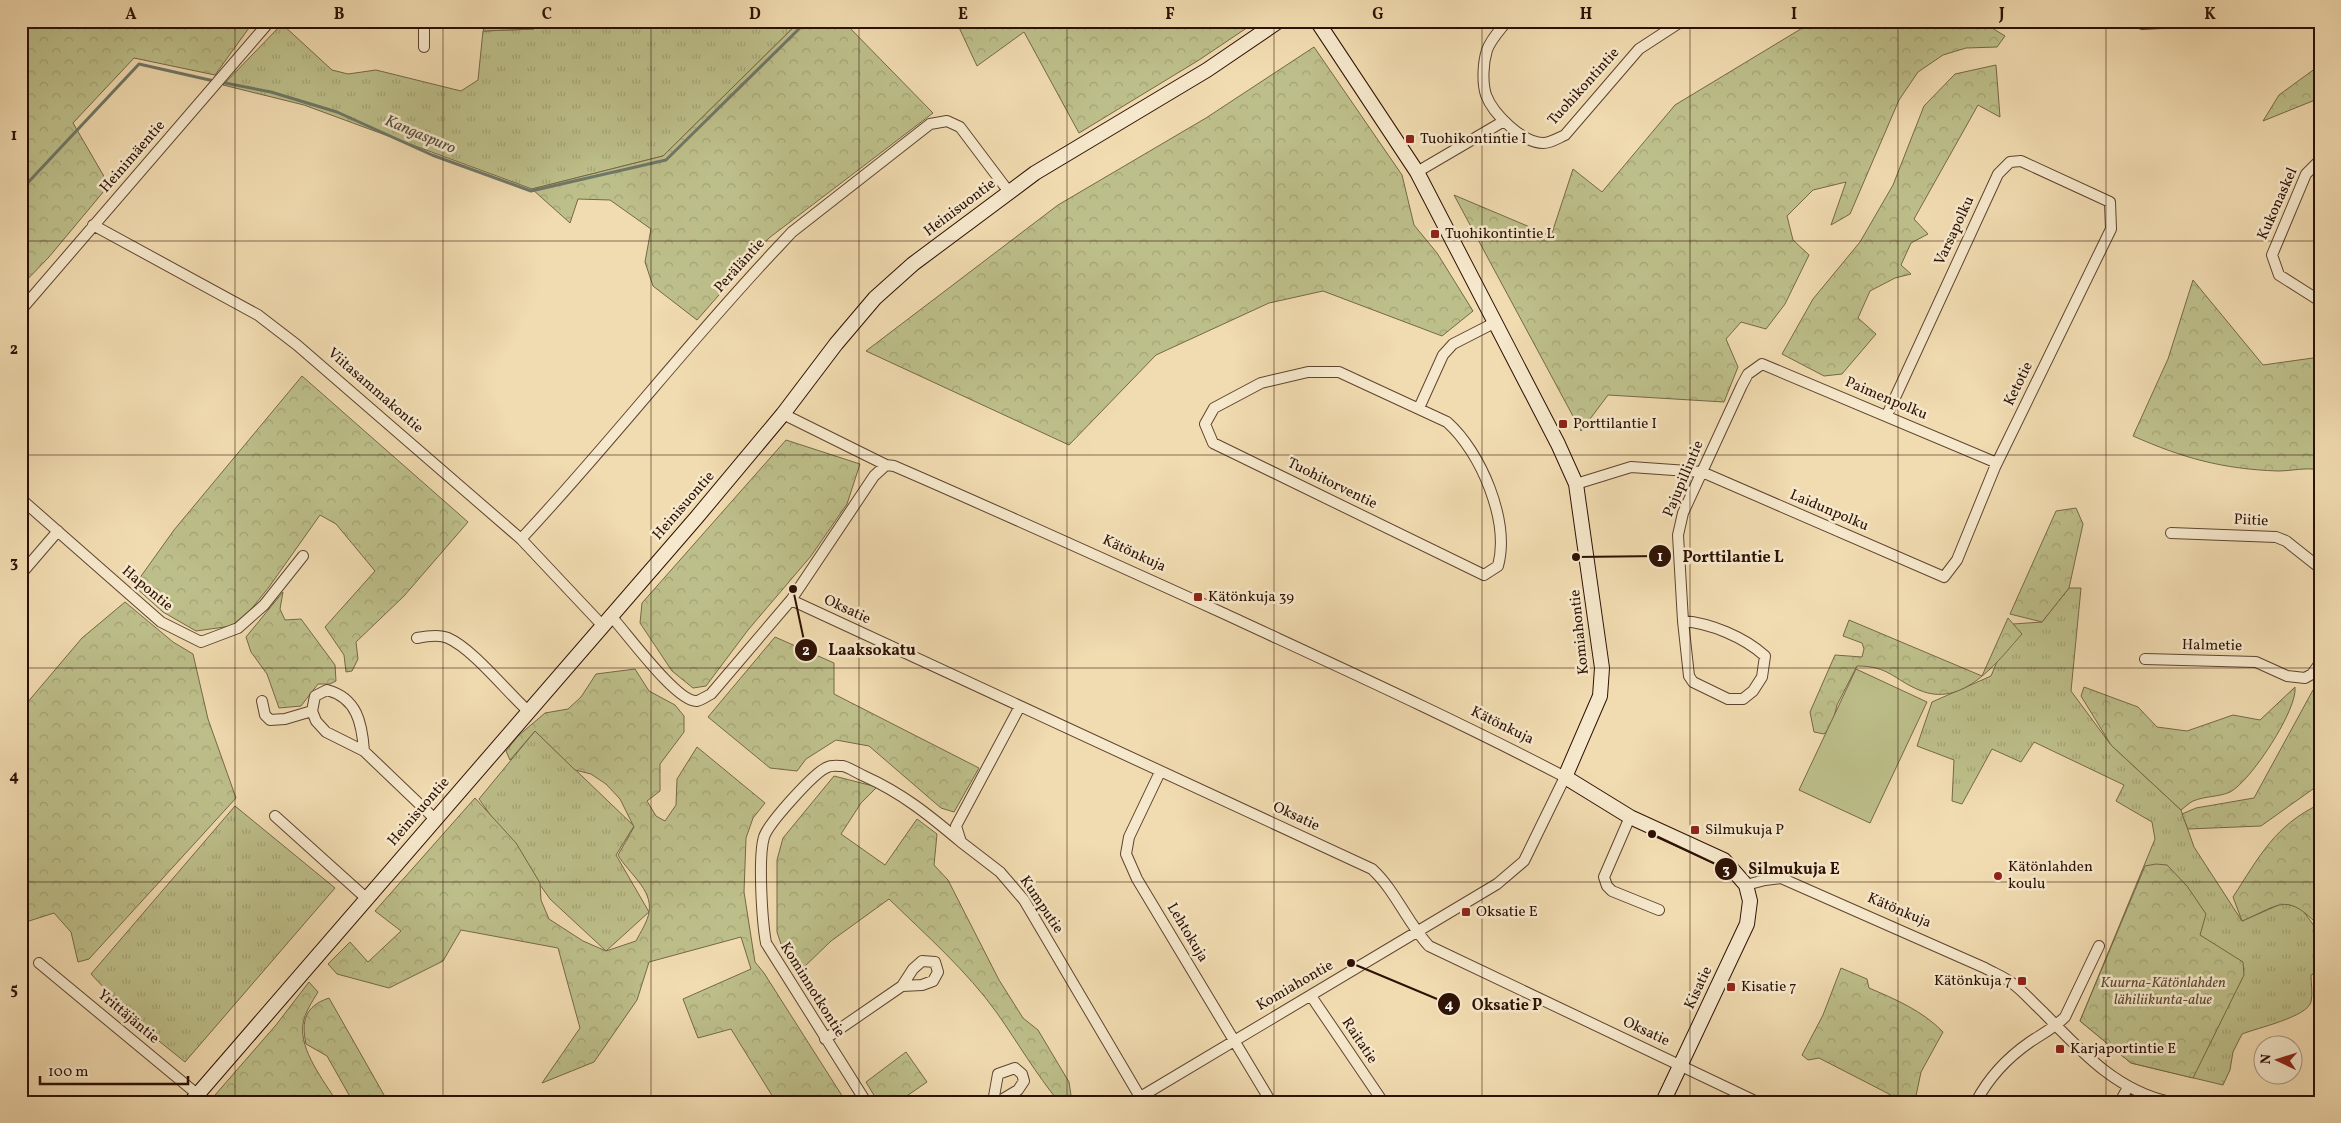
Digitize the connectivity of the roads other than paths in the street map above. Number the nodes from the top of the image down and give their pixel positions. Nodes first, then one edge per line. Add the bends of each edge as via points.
1 (424, 21) edge
2 (1279, 21) edge
3 (1317, 21) edge
4 (1507, 21) edge
5 (1682, 21) edge
6 (2139, 21) edge
7 (2202, 21) edge
8 (267, 22) edge
9 (424, 47) dead end
10 (1504, 121) junction
11 (2320, 160) edge
12 (1417, 172) junction
13 (1009, 192) junction
14 (2110, 202) joint
15 (93, 225) junction
16 (2320, 301) edge
17 (21, 310) edge
18 (1494, 323) junction
19 (1762, 364) joint
20 (1418, 408) junction
21 (783, 414) junction
22 (1887, 415) junction
23 (1997, 463) junction
24 (886, 465) junction
25 (1702, 472) junction
26 (1576, 484) junction
27 (21, 500) edge
28 (58, 531) junction
29 (2171, 533) dead end
30 (522, 538) junction
31 (303, 556) dead end
32 (2320, 568) edge
33 (21, 574) edge
34 (1944, 576) joint
35 (791, 600) junction
36 (606, 620) junction
37 (1682, 621) junction
38 (417, 638) dead end
39 (2145, 659) dead end
40 (2320, 662) edge
41 (262, 701) dead end
42 (1019, 708) junction
43 (312, 711) junction
44 (528, 711) junction
45 (364, 751) junction
46 (1160, 772) junction
47 (1565, 777) junction
48 (274, 816) dead end
49 (1630, 817) junction
50 (435, 819) junction
51 (961, 842) junction
52 (1746, 885) junction
53 (366, 898) junction
54 (1659, 910) dead end
55 (1416, 932) junction
56 (2099, 946) dead end
57 (39, 962) dead end
58 (902, 986) dead end
59 (1311, 996) junction
60 (2057, 1026) junction
61 (825, 1038) junction
62 (1234, 1040) junction
63 (1680, 1065) junction
64 (2128, 1087) junction
65 (194, 1098) edge
66 (1138, 1100) edge
67 (866, 1102) edge
68 (993, 1102) edge
69 (998, 1102) edge
70 (1271, 1102) edge
71 (1383, 1102) edge
72 (1663, 1102) edge
73 (1757, 1102) edge
74 (1976, 1102) edge
75 (2120, 1102) edge
76 (2170, 1102) edge

1 - 9 street
2 - 13 street, Heinisuontie via 1207,70 1035,173
3 - 12 street, Komiahontie
4 - 10 street, Tuohikontintie via 1488,48 1484,74 1487,96
5 - 10 street, Tuohikontintie via 1640,49 1565,135 1543,143 1527,139
6 - 7 street via 2142,24
8 - 15 street, Heinimäentie
10 - 12 street
11 - 16 street, Kukonaskel via 2306,174 2272,254 2279,275
12 - 18 street, Komiahontie
13 - 21 street, Heinisuontie via 875,298
13 - 30 street, Peräläntie via 960,127 947,121 930,124 778,246
14 - 22 street, Varsapolku via 2021,161 2010,162 1998,174
14 - 23 street, Ketotie via 2111,229
15 - 17 street, Heinimäentie
15 - 30 street, Viitasammakontie via 258,315 305,351
18 - 20 street via 1453,344 1443,355
18 - 26 street, Komiahontie
19 - 22 street, Paimenpolku
19 - 25 street, Pajupillintie via 1748,374
20 - 20 street, Tuohitorventie via 1458,431 1493,495 1502,552 1498,566 1484,575 1213,442 1205,424 1214,408 1261,383 1308,372 1340,372
21 - 24 street, Kätönkuja
21 - 36 street, Heinisuontie
22 - 23 street, Paimenpolku
23 - 34 street, Ketotie via 1957,560
24 - 35 street, Viitasammakontie via 874,476
24 - 47 street, Kätönkuja via 1042,529 1490,738
25 - 26 street, Laidunpolku via 1631,467
25 - 34 street, Laidunpolku
25 - 37 street, Pajupillintie via 1683,513 1678,535
26 - 47 street, Komiahontie via 1602,668 1600,696
27 - 28 street, Hapontie
28 - 31 street, Hapontie via 161,622 202,642 238,628 264,605
28 - 33 street
29 - 32 street, Piitie via 2276,537
30 - 36 street, Viitasammakontie
35 - 36 street, Viitasammakontie via 711,694 697,700 685,698 669,685
35 - 42 street, Oksatie
36 - 44 street, Heinisuontie
37 - 37 street, Pajupillintie via 1701,622 1754,647 1765,656 1762,677 1753,691 1743,699 1728,699 1693,682 1687,669
38 - 44 street via 431,635 447,637 463,647
39 - 40 street, Halmetie via 2248,661 2287,676 2306,678
41 - 43 street via 265,715 270,720
42 - 46 street, Oksatie
42 - 51 street via 959,818 956,826
43 - 45 street via 316,722 326,732
43 - 45 street via 316,696 327,690 341,694 354,707 363,734
44 - 50 street, Heinisuontie
45 - 50 street
46 - 55 street, Oksatie via 1372,869 1383,879
46 - 62 street, Lehtokuja via 1129,838 1126,854 1137,879
47 - 49 street, Kätönkuja
47 - 55 street, Komiahontie via 1524,861 1497,884
48 - 53 street
49 - 52 street, Kätönkuja via 1724,860
49 - 54 street via 1606,867 1606,886
50 - 53 street, Heinisuontie
51 - 61 street, Kominnotkontie via 916,804 843,766 828,766 812,777 770,825 764,836 762,854 766,943
51 - 66 street, Kumputie via 1000,872 1024,900
52 - 60 street, Kätönkuja via 1781,878 1931,943 2012,983
52 - 63 street, Kisatie via 1750,901 1747,924
53 - 65 street, Heinisuontie
55 - 59 street, Komiahontie
55 - 63 street, Oksatie via 1429,946
56 - 60 street via 2065,1018
57 - 65 street, Yrittäjäntie
58 - 61 street
59 - 62 street, Komiahontie
59 - 71 street, Raitatie
60 - 64 street, Kätönkuja via 2080,1051
60 - 74 street via 2030,1042 1996,1071
61 - 67 street, Kominnotkontie
62 - 66 street, Komiahontie
62 - 70 street, Lehtokuja
63 - 72 street, Kisatie
63 - 73 street, Oksatie
64 - 75 street
64 - 76 street, Kätönkuja
68 - 69 street via 998,1074 1015,1068 1022,1074 1024,1082 1018,1090

